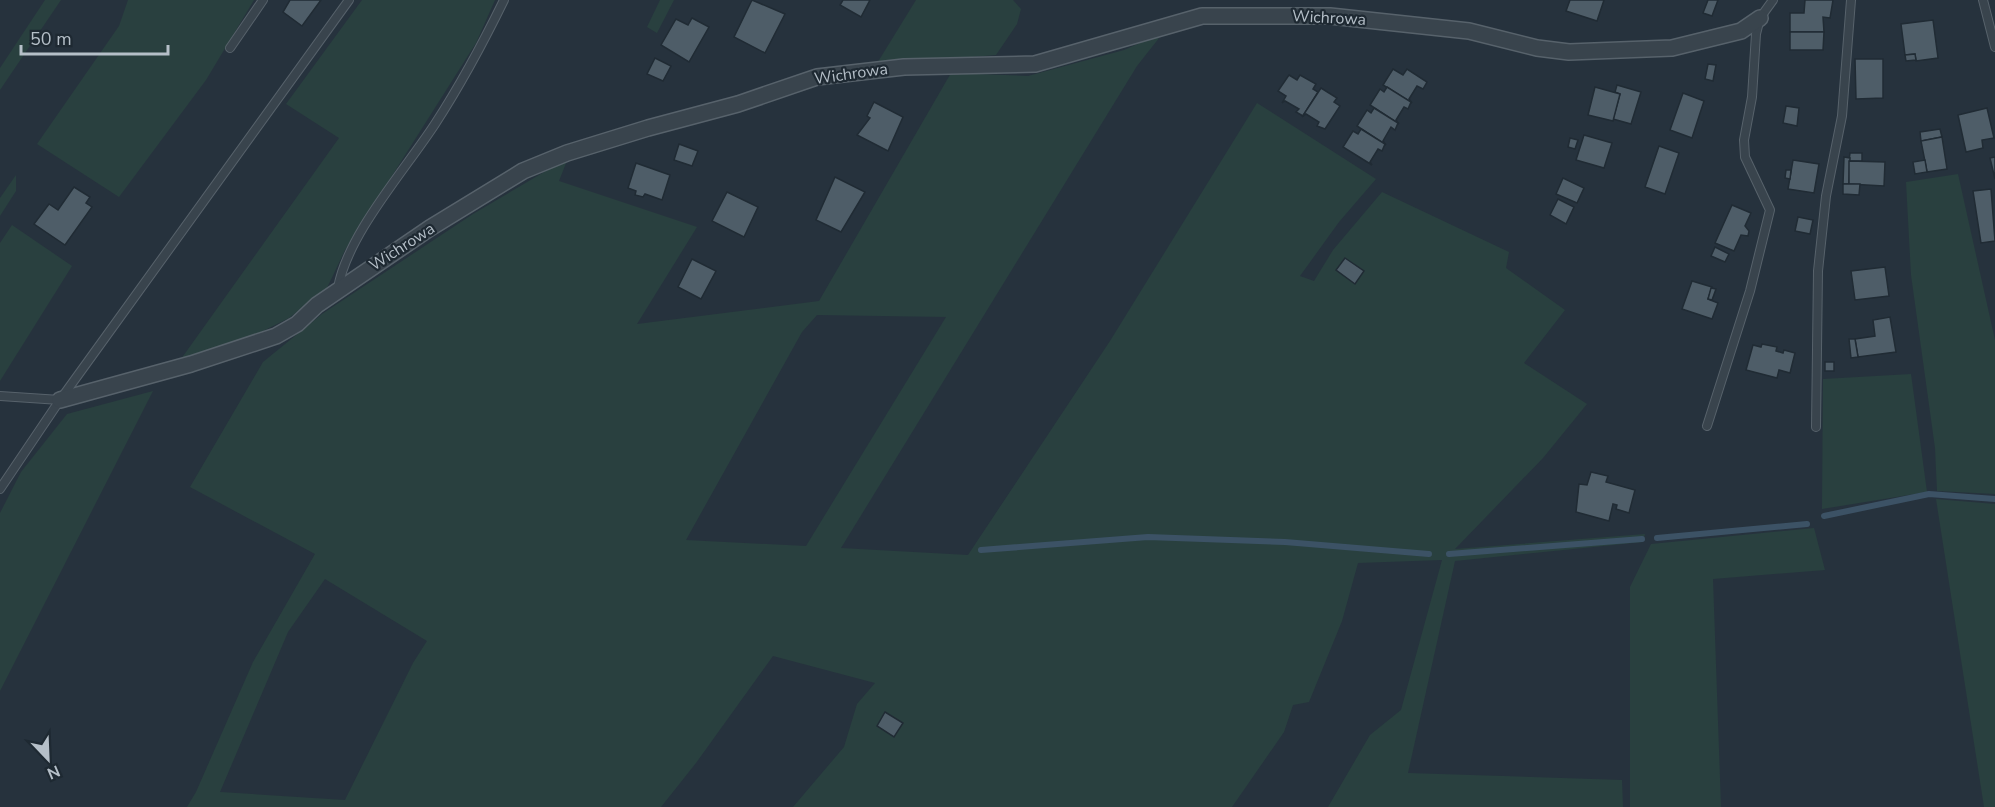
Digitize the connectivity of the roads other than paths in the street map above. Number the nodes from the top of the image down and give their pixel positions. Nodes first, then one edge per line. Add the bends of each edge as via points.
1 (263, 0) edge
2 (349, 0) edge
3 (504, 0) edge
4 (1773, 0) edge
5 (1851, 0) edge
6 (1983, 0) edge
7 (1760, 18) junction
8 (1995, 47) edge
9 (230, 48) dead end
10 (337, 290) junction
11 (0, 396) edge
12 (60, 400) junction
13 (1707, 426) dead end
14 (1816, 427) dead end
15 (0, 489) edge

1 - 9 lane
2 - 12 lane
3 - 10 lane via 435,125 367,223 341,272
4 - 7 lane
5 - 14 lane via 1842,116 1826,196 1818,271
6 - 8 lane
7 - 10 street, Wichrowa via 1741,32 1672,48 1569,52 1469,31 1330,16 1203,16 1035,64 904,67 817,77 567,153 523,171
7 - 13 lane via 1745,157 1770,210 1750,291
10 - 12 street, Wichrowa via 297,324 276,336
11 - 12 lane, Wichrowa
12 - 15 lane

